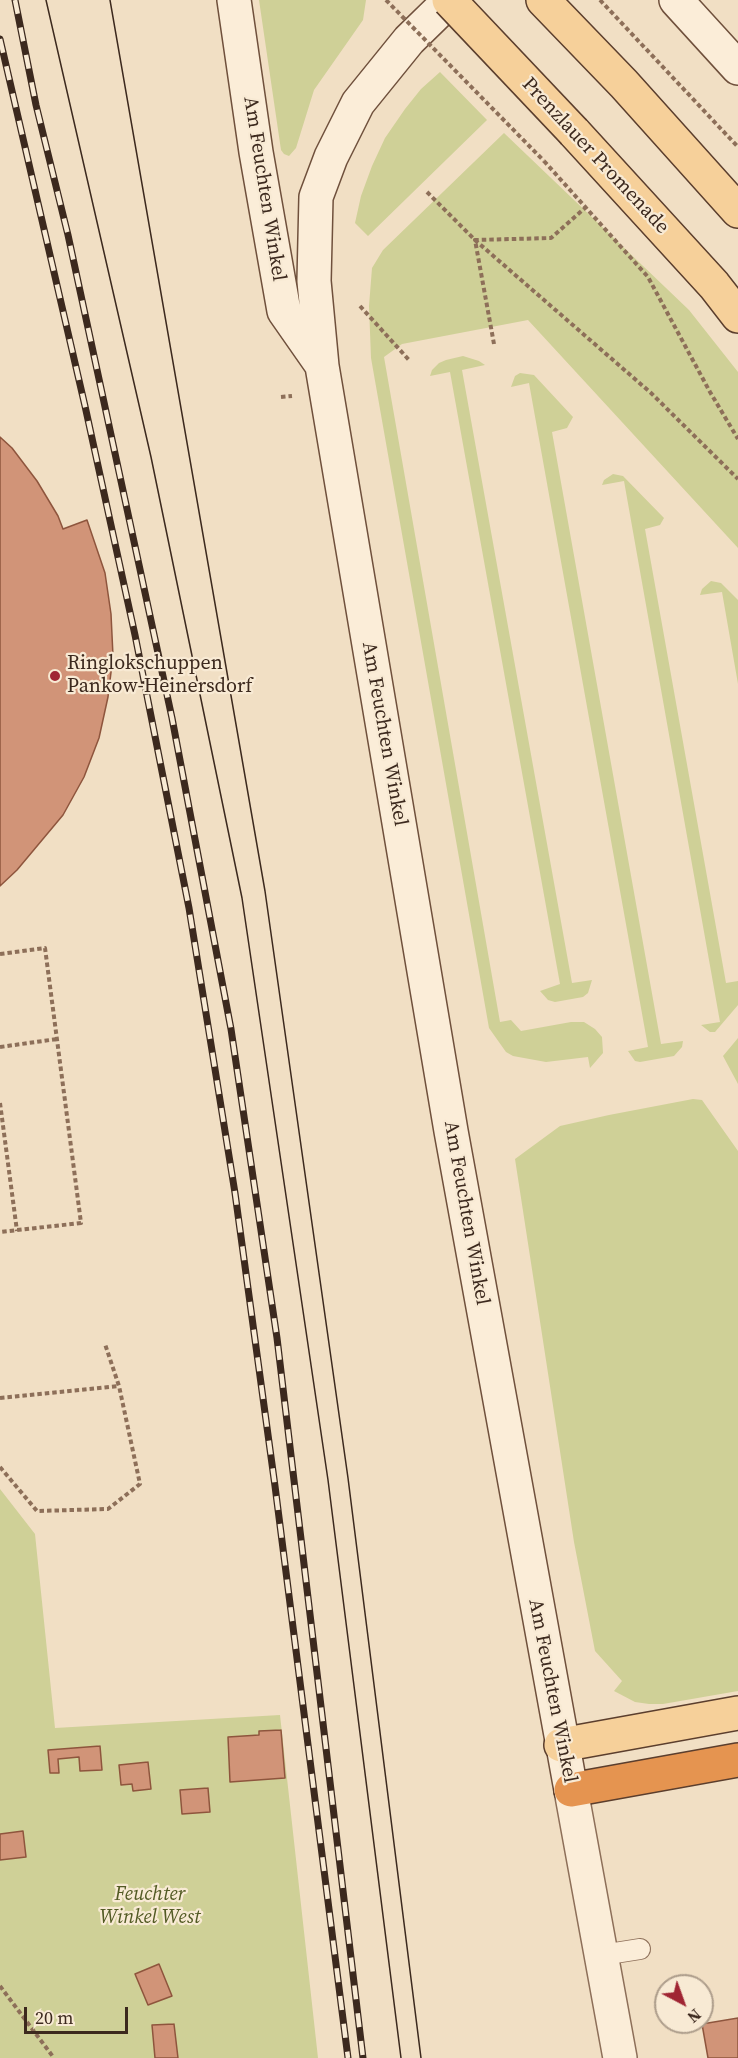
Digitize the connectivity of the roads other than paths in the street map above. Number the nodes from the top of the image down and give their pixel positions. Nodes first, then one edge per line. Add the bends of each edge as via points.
1 (234, 0) edge
2 (450, 0) edge
3 (543, 0) edge
4 (676, 0) edge
5 (738, 68) edge
6 (738, 211) edge
7 (738, 316) edge
8 (322, 366) junction
9 (738, 1713) edge
10 (561, 1745) junction
11 (738, 1760) edge
12 (571, 1790) junction
13 (640, 1949) dead end
14 (602, 1955) junction
15 (620, 2058) edge

1 - 8 main road, Am Feuchten Winkel via 284,311
2 - 7 main road, Prenzlauer Promenade, bridge via 714,285
2 - 8 main road, Am Feuchten Winkel via 409,40 358,103 316,197 314,281
3 - 6 main road
4 - 5 main road
8 - 10 main road, Am Feuchten Winkel via 453,1143
9 - 10 main road
10 - 12 main road, Am Feuchten Winkel
11 - 12 highway
12 - 14 main road, Am Feuchten Winkel
13 - 14 lane
14 - 15 main road, Am Feuchten Winkel

